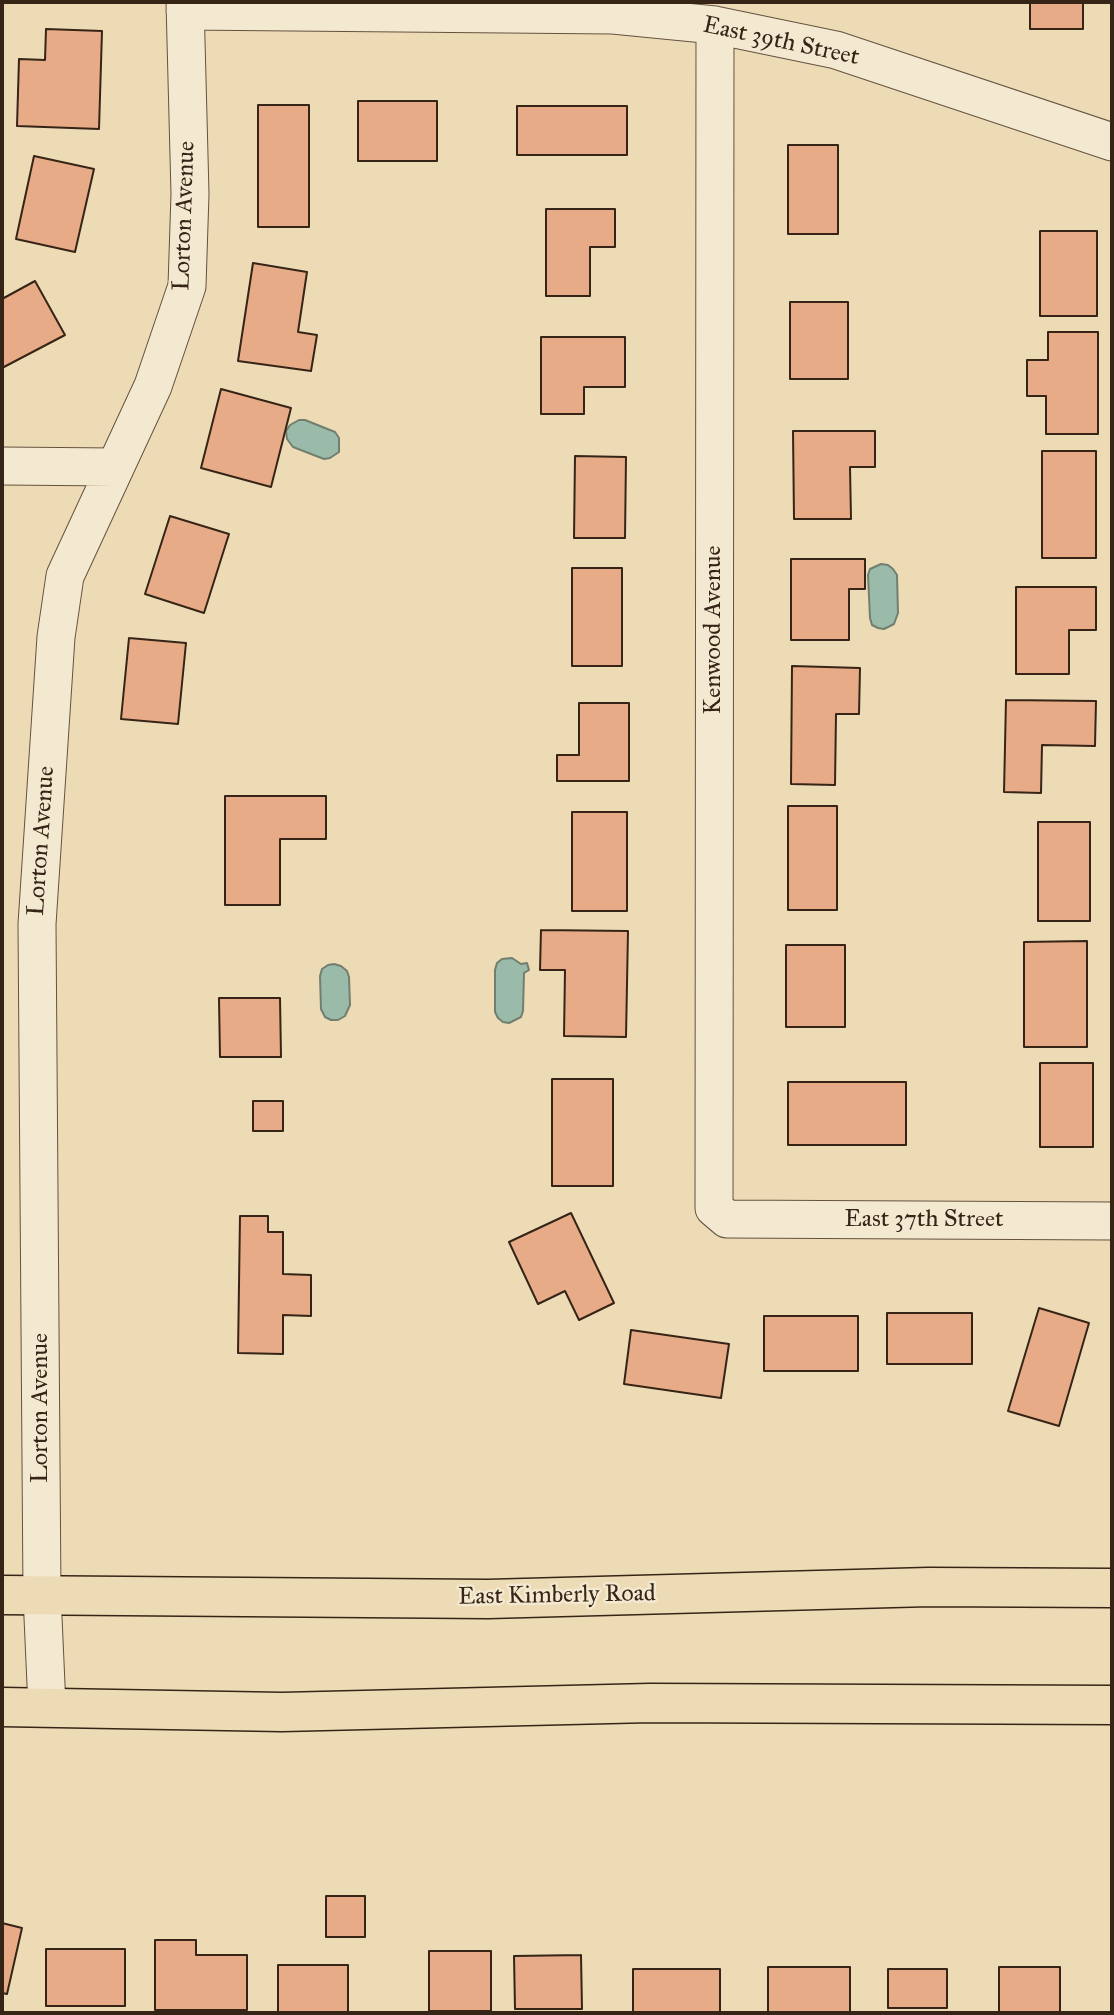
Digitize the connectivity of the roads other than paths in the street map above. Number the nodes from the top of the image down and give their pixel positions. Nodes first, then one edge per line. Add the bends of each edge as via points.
1 (185, 6) edge
2 (715, 25) junction
3 (1112, 142) edge
4 (2, 466) edge
5 (115, 467) junction
6 (736, 1219) joint
7 (1112, 1221) edge
8 (1112, 1588) edge
9 (2, 1595) edge
10 (43, 1595) junction
11 (1112, 1705) edge
12 (2, 1707) edge
13 (47, 1707) junction

1 - 2 street, East 39th Street via 613,15
1 - 5 street, Lorton Avenue via 190,194 187,286 153,386
2 - 3 street, East 39th Street via 836,50
2 - 6 street, Kenwood Avenue via 714,1208 727,1219
4 - 5 street
5 - 10 street, Lorton Avenue via 65,576 56,637 37,924
6 - 7 street, East 37th Street
8 - 10 main road, East Kimberly Road via 929,1587 488,1599
9 - 10 main road, East Kimberly Road
10 - 13 street, Lorton Avenue
11 - 13 main road via 650,1703 282,1712
12 - 13 main road

